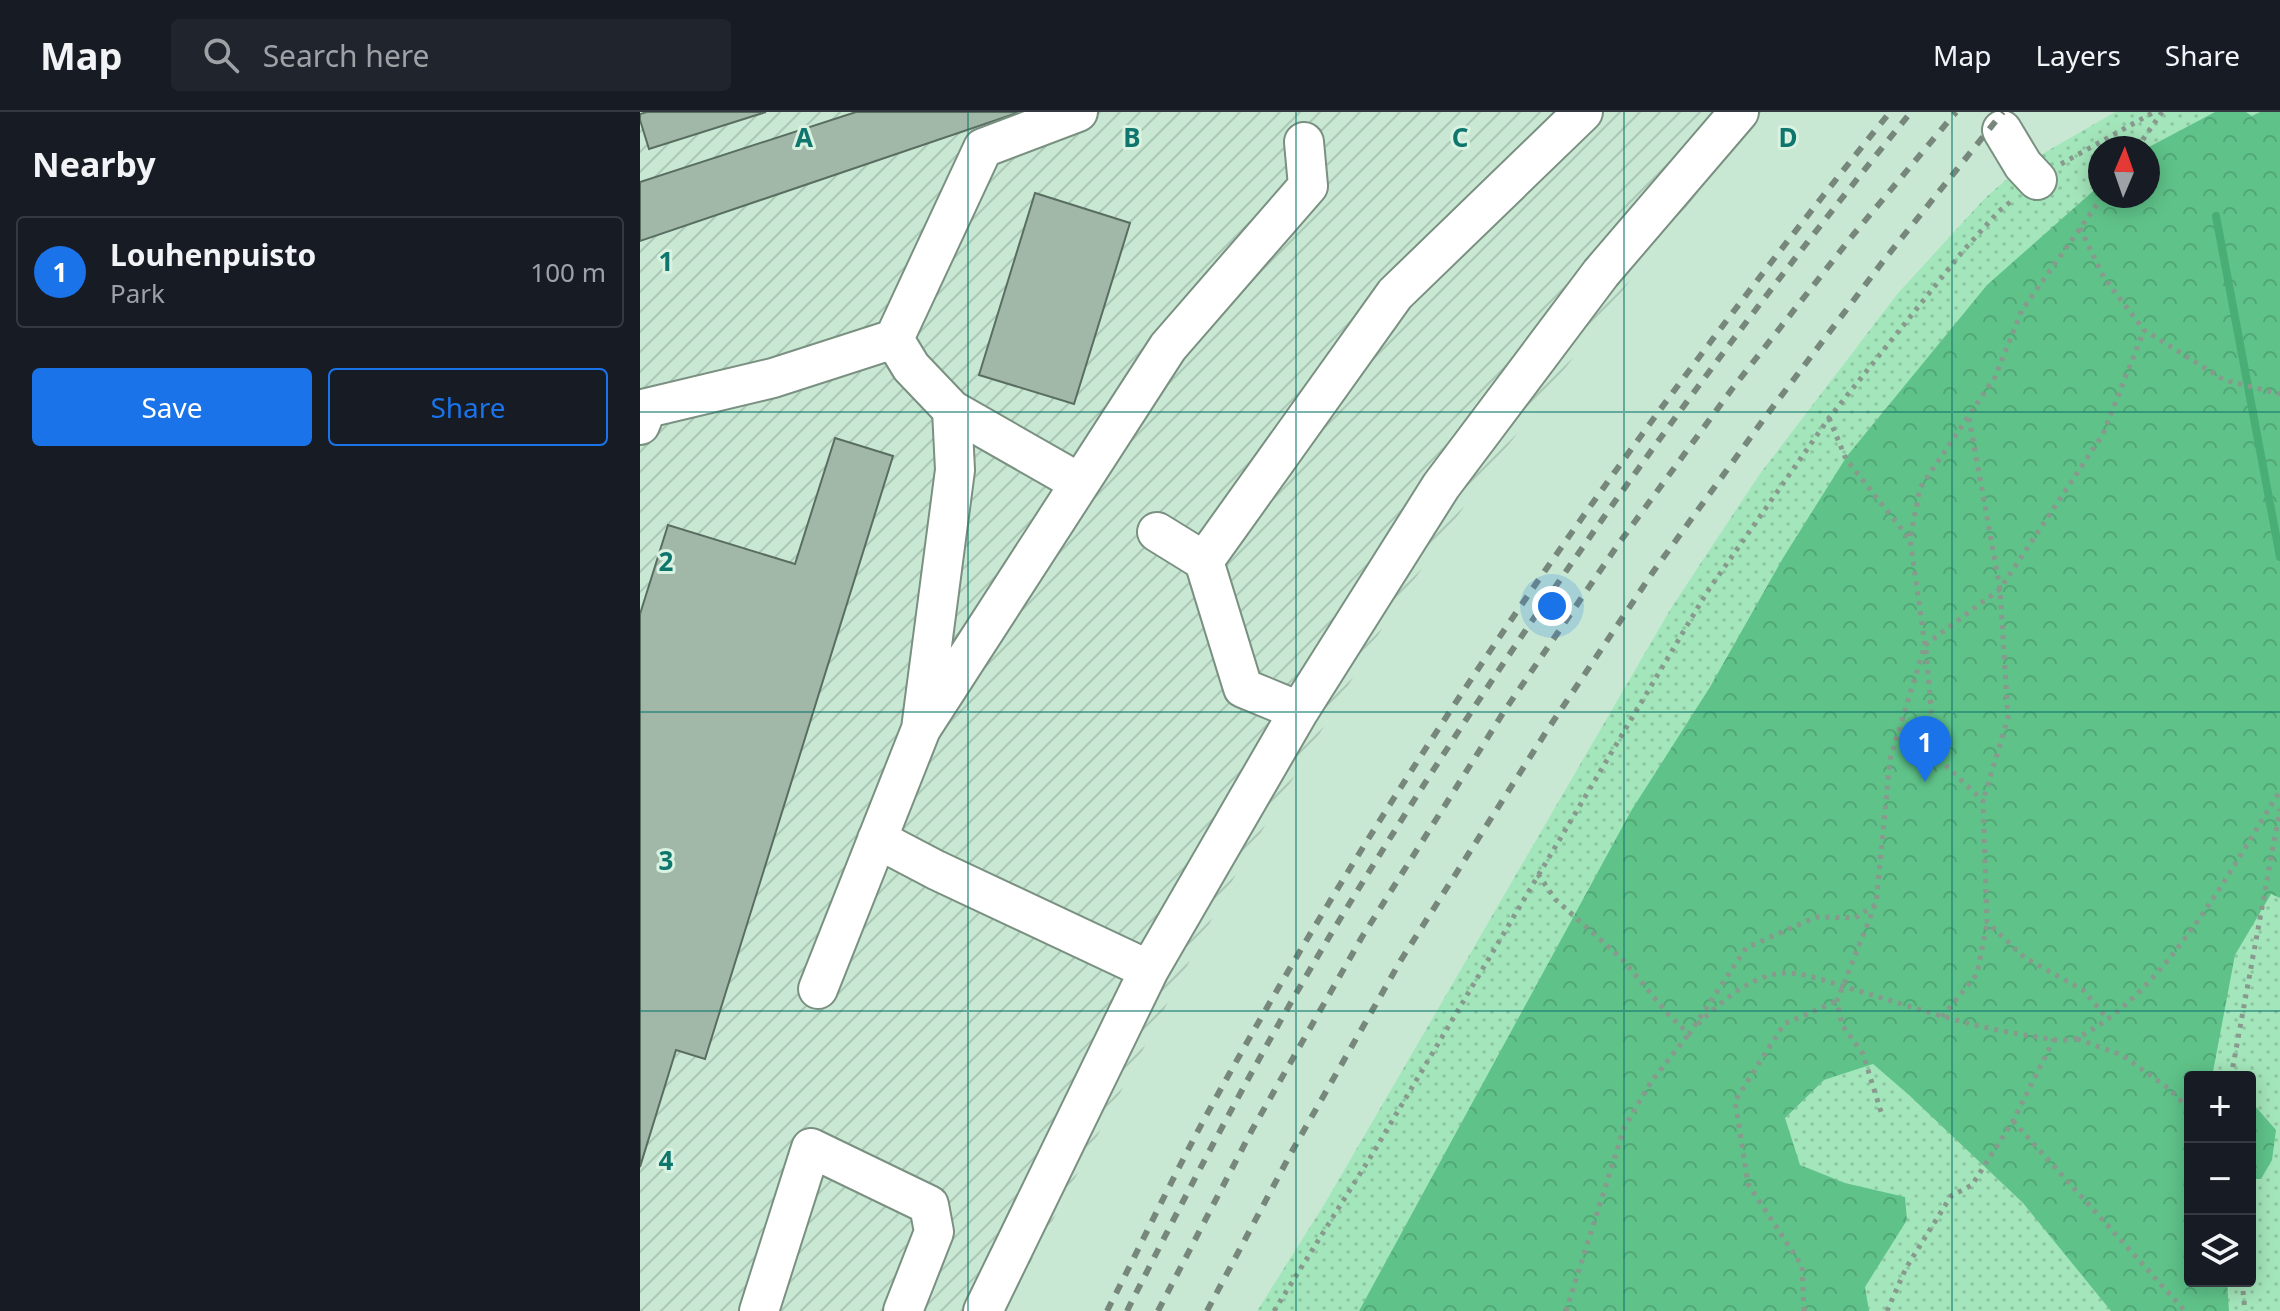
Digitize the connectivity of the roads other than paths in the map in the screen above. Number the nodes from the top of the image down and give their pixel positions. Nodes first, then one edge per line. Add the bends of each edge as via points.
1 (1078, 112) edge
2 (1583, 112) edge
3 (1739, 112) edge
4 (2002, 130) dead end
5 (1304, 142) dead end
6 (2037, 180) road end
7 (894, 339) junction
8 (952, 410) junction
9 (640, 425) edge
10 (1078, 482) junction
11 (1157, 532) dead end
12 (1204, 561) junction
13 (1299, 711) junction
14 (921, 729) junction
15 (877, 839) junction
16 (1149, 970) junction
17 (818, 989) dead end
18 (759, 1311) edge
19 (903, 1311) edge
20 (983, 1311) edge

1 - 7 lane via 983,148
2 - 12 lane via 1395,294
3 - 13 lane via 1601,273 1441,486
4 - 6 lane
5 - 10 lane via 1308,186 1168,347
7 - 8 lane via 911,367
7 - 9 lane via 773,378 647,408
8 - 10 lane
8 - 14 lane via 955,470
10 - 14 lane
11 - 12 lane
12 - 13 lane via 1243,688
13 - 16 lane
14 - 15 lane
15 - 16 lane
15 - 17 lane
16 - 20 lane
18 - 19 lane via 811,1148 929,1205 934,1232

